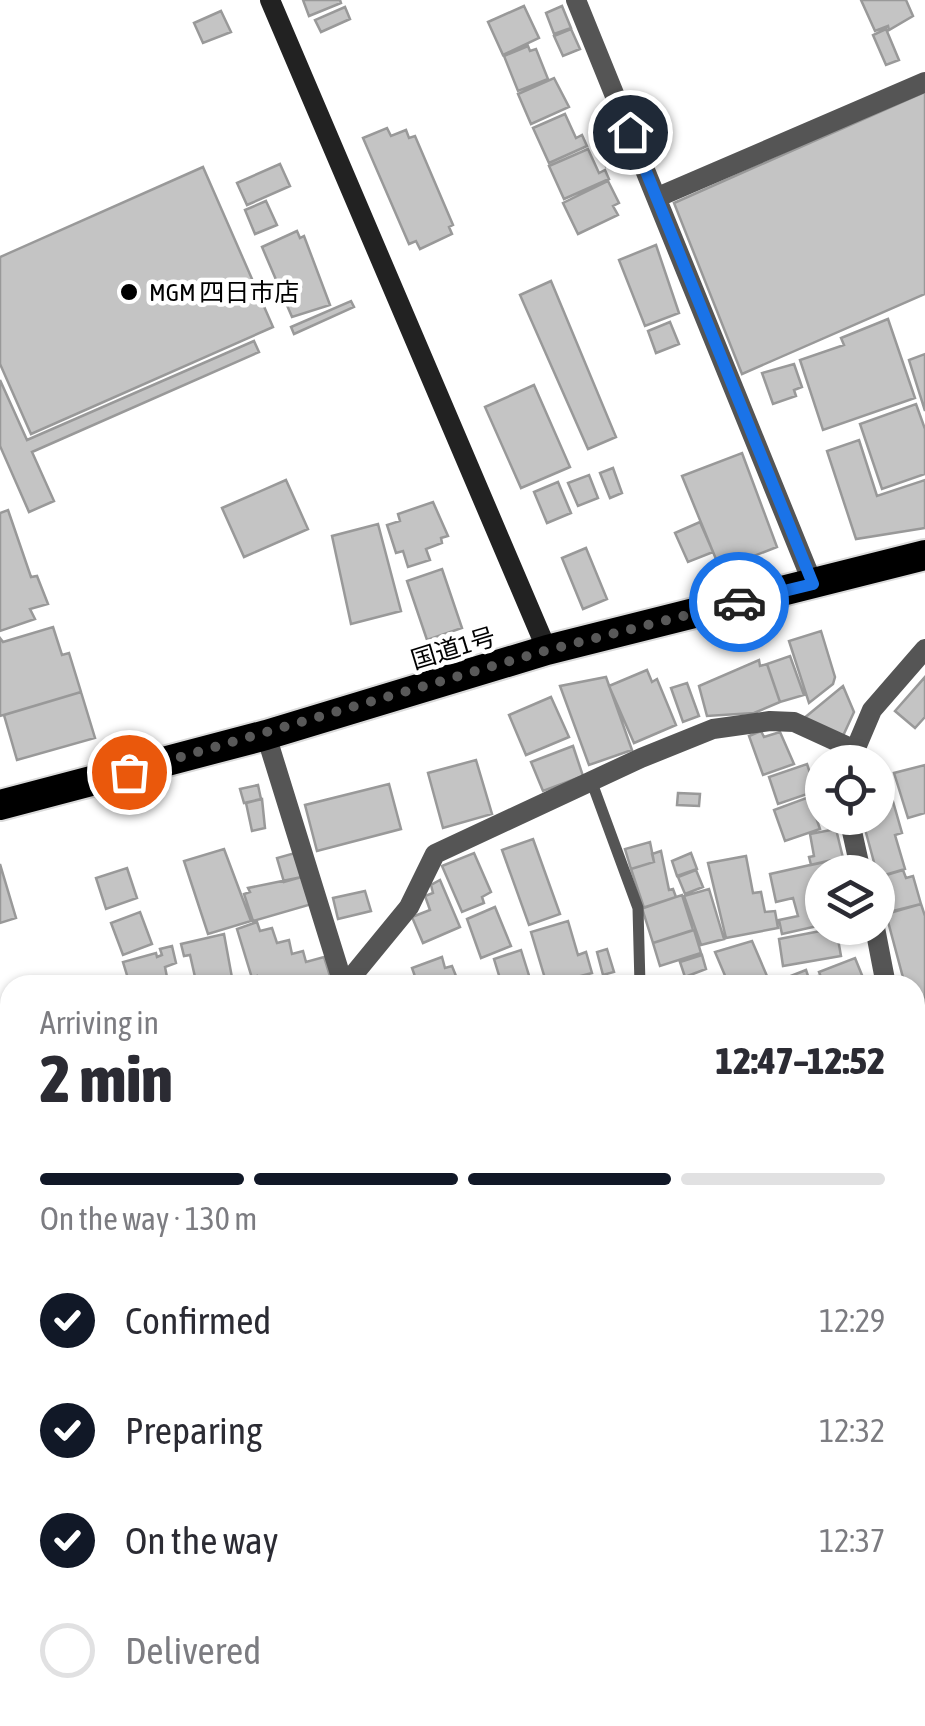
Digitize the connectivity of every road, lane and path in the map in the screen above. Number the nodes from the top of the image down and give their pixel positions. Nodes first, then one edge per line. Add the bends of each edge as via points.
1 (270, 0) edge
2 (576, 0) edge
3 (925, 82) edge
4 (658, 198) junction
5 (925, 555) edge
6 (813, 584) junction
7 (925, 648) edge
8 (548, 650) junction
9 (266, 735) junction
10 (833, 745) edge
11 (857, 745) edge
12 (592, 783) junction
13 (0, 806) edge
14 (878, 945) edge
15 (339, 975) edge
16 (355, 975) edge
17 (640, 975) edge
18 (884, 975) edge

1 - 8 street
2 - 4 street
3 - 4 street
4 - 6 street
5 - 6 highway, 国道1号
6 - 8 highway, 国道1号
7 - 11 street via 872,710
8 - 9 highway, 国道1号
9 - 13 highway, 国道1号
9 - 15 street
10 - 12 street via 794,722 737,724 688,737
12 - 16 street via 435,854 409,907
12 - 17 lane via 638,908
14 - 18 street

